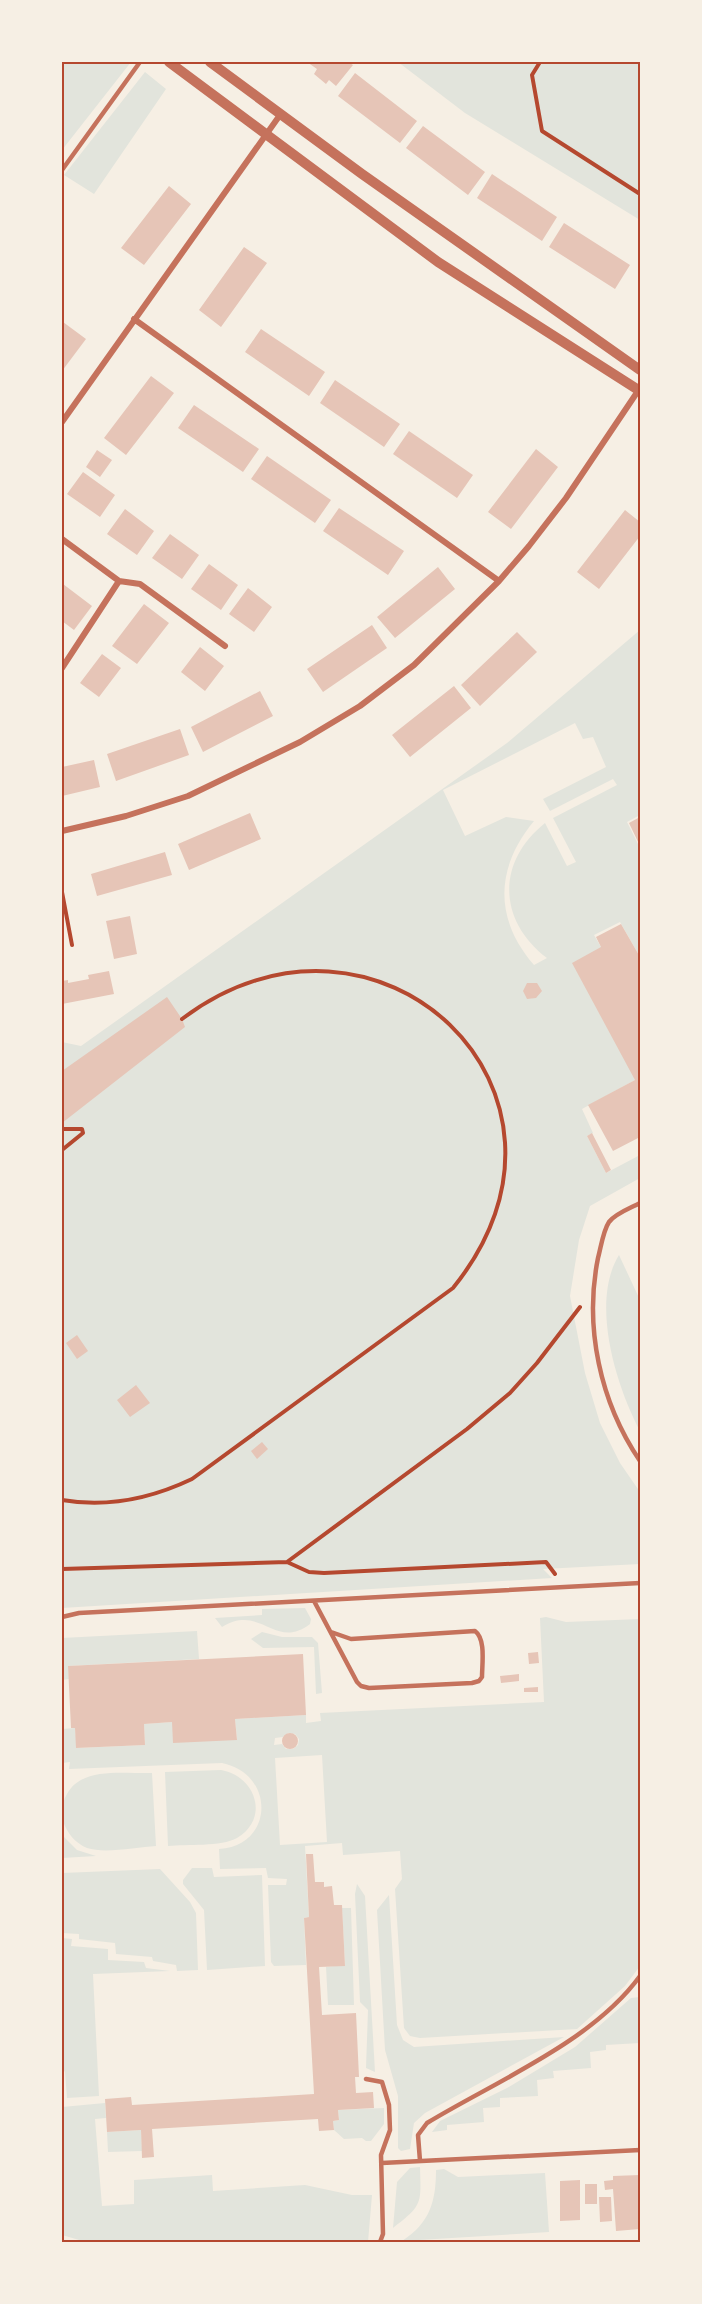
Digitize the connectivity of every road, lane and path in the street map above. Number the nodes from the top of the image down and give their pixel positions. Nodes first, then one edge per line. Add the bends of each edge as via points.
1 (140, 62) edge
2 (169, 62) edge
3 (210, 62) edge
4 (540, 62) edge
5 (280, 115) junction
6 (266, 135) junction
7 (62, 170) edge
8 (640, 194) edge
9 (134, 319) junction
10 (640, 370) edge
11 (640, 390) edge
12 (62, 422) edge
13 (62, 539) edge
14 (119, 581) junction
15 (499, 581) junction
16 (225, 646) dead end
17 (62, 668) edge
18 (62, 831) edge
19 (62, 892) edge
20 (72, 945) dead end
21 (182, 1019) dead end
22 (62, 1129) edge
23 (62, 1150) edge
24 (640, 1203) edge
25 (594, 1299) junction
26 (640, 1461) edge
27 (62, 1500) edge
28 (287, 1562) junction
29 (62, 1569) edge
30 (640, 1583) edge
31 (565, 1587) junction
32 (314, 1601) junction
33 (62, 1617) edge
34 (331, 1632) junction
35 (640, 1976) edge
36 (366, 2079) dead end
37 (640, 2150) edge
38 (420, 2161) junction
39 (382, 2163) junction
40 (381, 2242) edge

1 - 7 lane
2 - 6 street
3 - 5 street
4 - 8 path via 532,75 542,130
5 - 6 street
5 - 10 street
6 - 9 street
6 - 11 street via 438,262
9 - 12 street
9 - 15 street
11 - 15 street via 566,498
13 - 14 street
14 - 16 street via 140,584
14 - 17 street
15 - 18 street via 414,665 360,706 300,742 188,796
19 - 20 path
21 - 27 path via 239,986 283,974 357,974 404,991 451,1026 478,1058 490,1080 506,1140 501,1198 483,1246 453,1288 192,1479 130,1501 92,1504
22 - 23 path via 82,1129 83,1133
24 - 25 lane via 609,1223 594,1277
25 - 26 lane via 594,1340 600,1369 615,1414
25 - 28 path via 578,1308 537,1363 502,1400
28 - 29 path
28 - 31 path via 309,1572 324,1573 546,1562
30 - 31 lane
31 - 32 lane
32 - 33 lane
32 - 34 lane
34 - 34 lane via 351,1639 475,1631 481,1640 482,1677 472,1683 365,1688 357,1682
35 - 38 lane via 630,1990 582,2032 427,2122 418,2135
36 - 39 lane via 381,2082 389,2105 390,2130
37 - 38 lane
38 - 39 lane
39 - 40 lane

